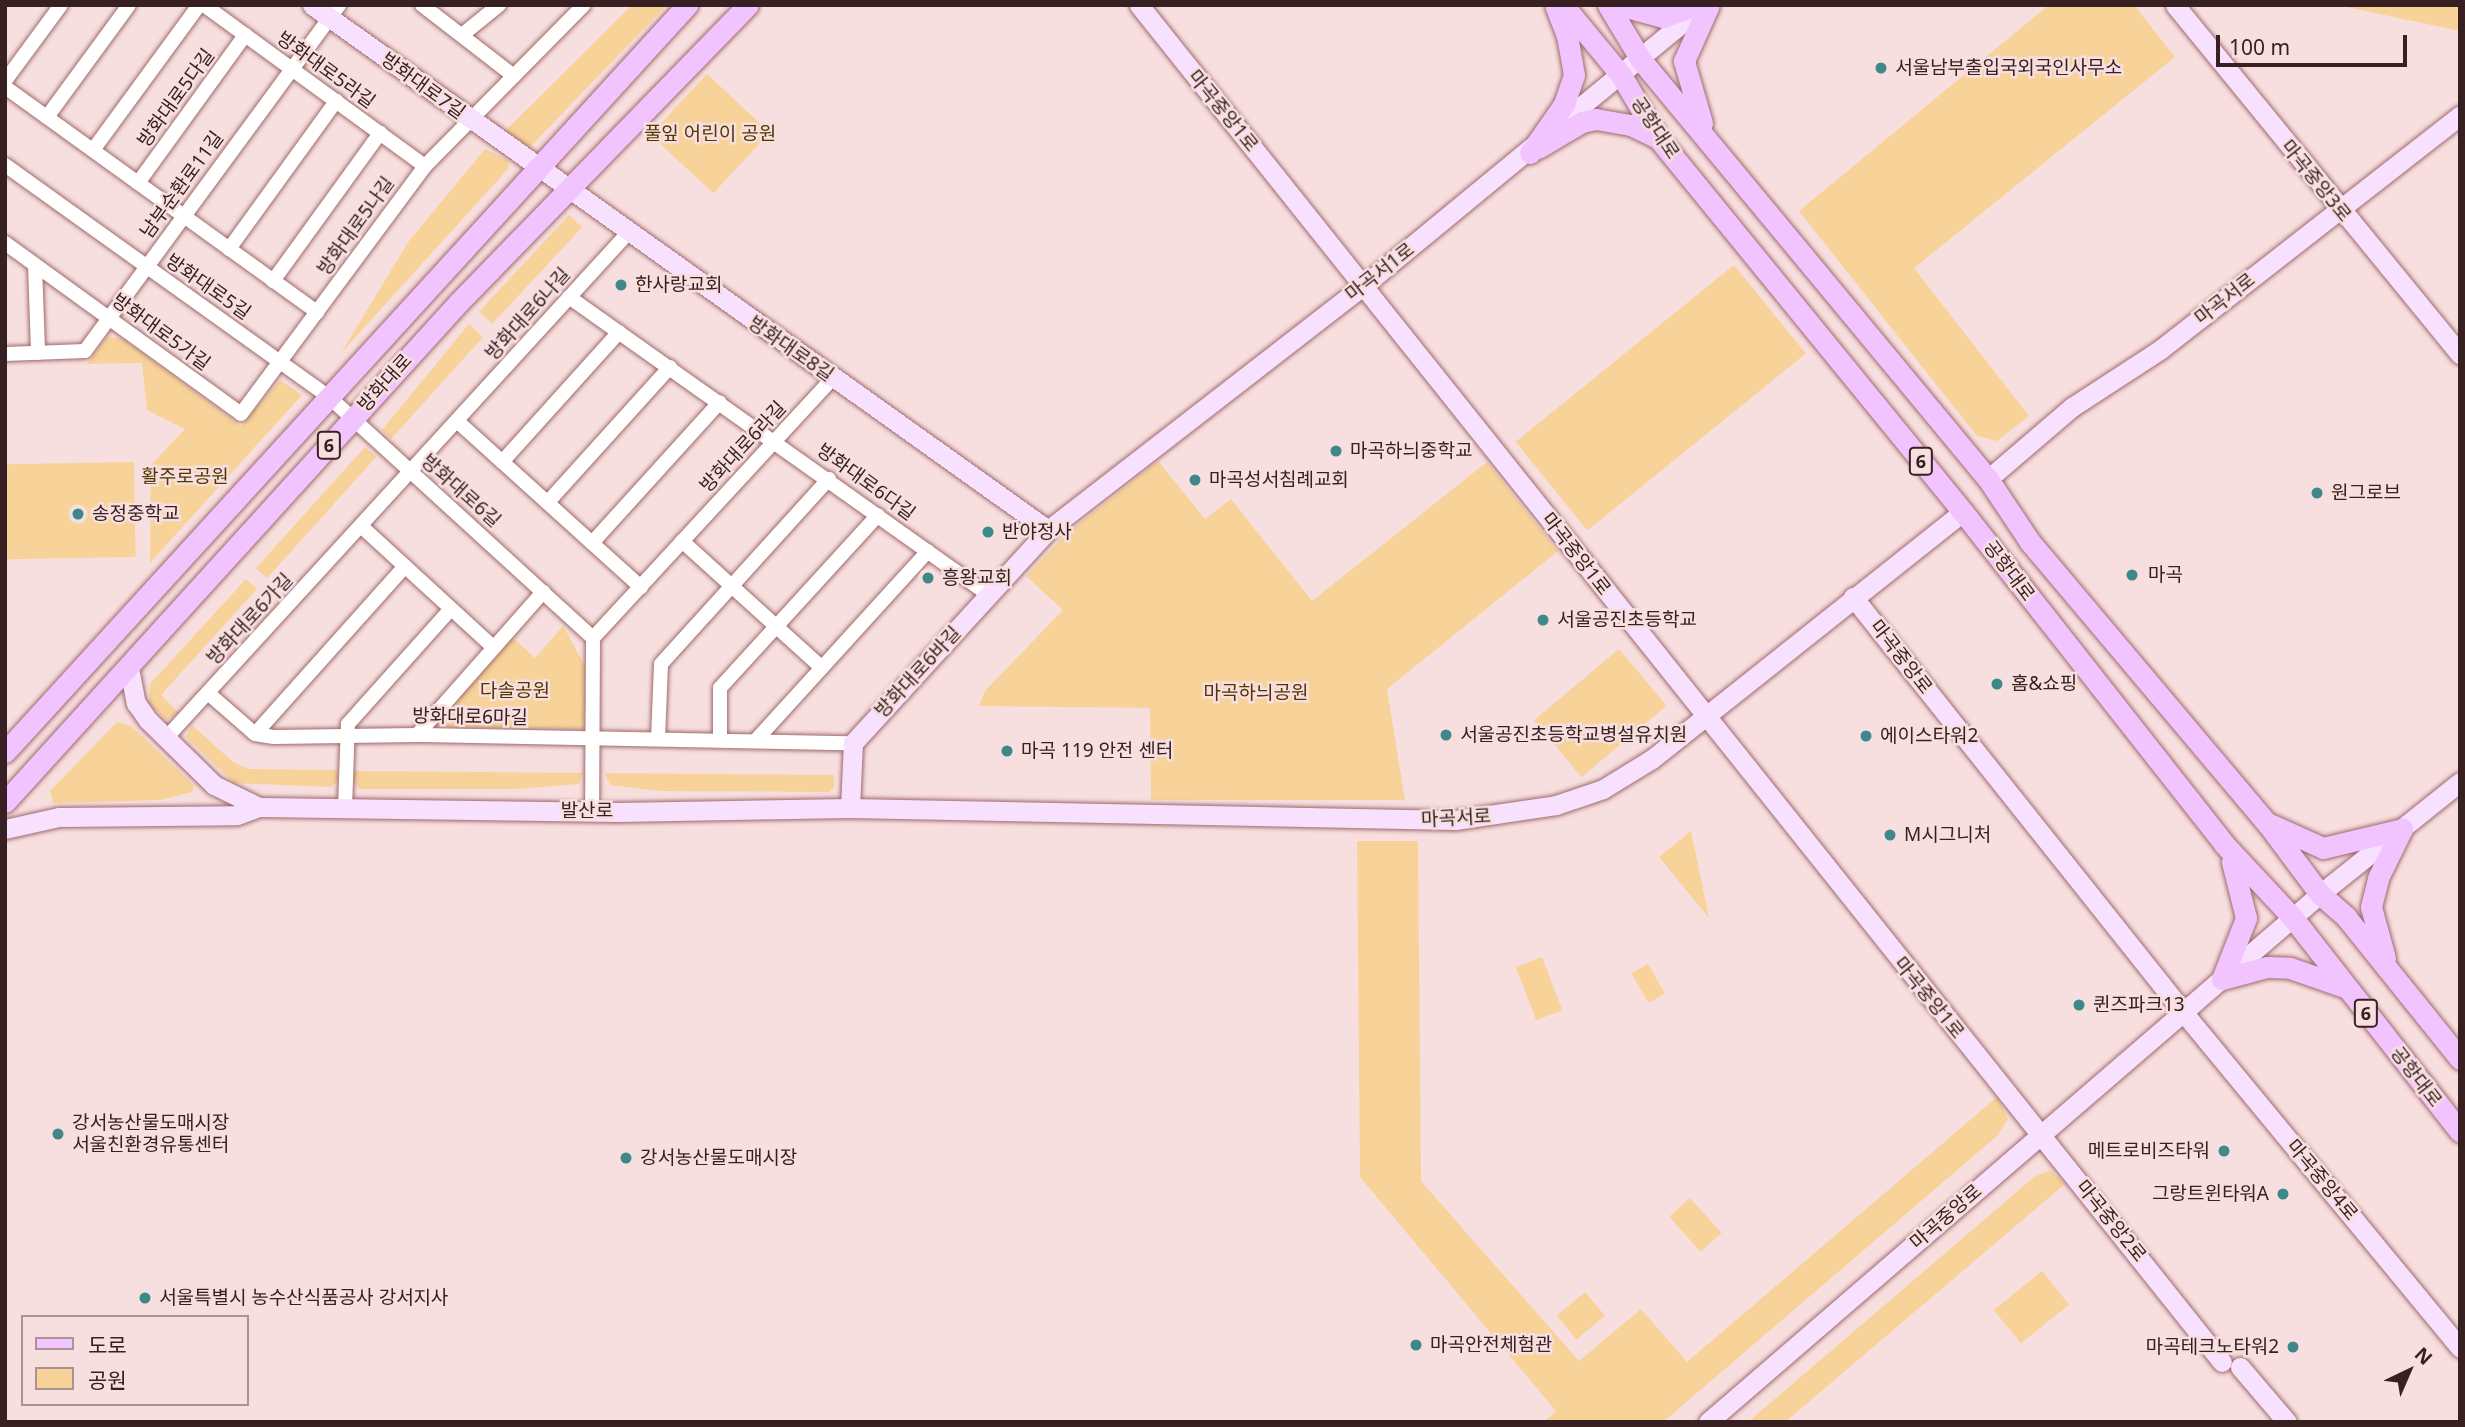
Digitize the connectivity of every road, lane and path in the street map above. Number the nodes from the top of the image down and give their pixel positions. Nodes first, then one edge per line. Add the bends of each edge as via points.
1 (61, 5) edge
2 (129, 5) edge
3 (201, 5) edge
4 (312, 5) edge
5 (422, 5) edge
6 (499, 5) edge
7 (584, 5) edge
8 (687, 5) edge
9 (748, 5) edge
10 (1139, 5) edge
11 (1555, 5) edge
12 (1563, 5) edge
13 (1608, 5) edge
14 (1619, 5) edge
15 (1696, 5) edge
16 (1706, 5) edge
17 (2175, 5) edge
18 (334, 11) edge
19 (245, 35) junction
20 (462, 35) junction
21 (1641, 60) junction
22 (291, 68) junction
23 (1621, 75) junction
24 (514, 76) junction
25 (5, 81) edge
26 (5, 87) edge
27 (336, 101) junction
28 (2460, 115) edge
29 (47, 117) junction
30 (469, 120) junction
31 (380, 133) junction
32 (1658, 138) junction
33 (1707, 138) junction
34 (93, 150) junction
35 (1530, 153) junction
36 (5, 165) edge
37 (425, 166) junction
38 (535, 167) junction
39 (138, 183) junction
40 (565, 190) junction
41 (2339, 210) junction
42 (183, 216) junction
43 (628, 233) junction
44 (5, 243) edge
45 (229, 249) junction
46 (35, 265) junction
47 (146, 266) junction
48 (273, 281) junction
49 (1363, 286) junction
50 (569, 297) junction
51 (317, 312) junction
52 (109, 318) junction
53 (620, 332) junction
54 (38, 353) junction
55 (5, 354) edge
56 (2460, 354) edge
57 (280, 362) junction
58 (670, 368) junction
59 (833, 378) junction
60 (328, 396) junction
61 (720, 402) junction
62 (353, 418) junction
63 (457, 421) junction
64 (775, 441) junction
65 (502, 462) junction
66 (411, 471) junction
67 (829, 479) junction
68 (1988, 479) junction
69 (548, 502) junction
70 (1963, 512) junction
71 (878, 515) junction
72 (361, 526) junction
73 (1048, 530) junction
74 (682, 541) junction
75 (593, 543) junction
76 (928, 551) junction
77 (405, 566) junction
78 (732, 586) junction
79 (640, 587) junction
80 (543, 592) junction
81 (989, 595) junction
82 (1853, 597) junction
83 (451, 609) junction
84 (776, 626) junction
85 (593, 638) junction
86 (494, 648) junction
87 (821, 667) junction
88 (129, 668) junction
89 (208, 692) junction
90 (1704, 716) junction
91 (255, 734) junction
92 (417, 735) junction
93 (167, 737) junction
94 (347, 737) junction
95 (592, 739) junction
96 (658, 739) junction
97 (720, 739) junction
98 (757, 739) junction
99 (853, 743) junction
100 (5, 752) edge
101 (2460, 782) edge
102 (5, 802) edge
103 (258, 807) junction
104 (345, 808) junction
105 (850, 808) junction
106 (592, 811) junction
107 (2267, 823) junction
108 (5, 829) edge
109 (2402, 829) junction
110 (2224, 844) junction
111 (2320, 894) junction
112 (2293, 918) junction
113 (2388, 967) junction
114 (2222, 979) junction
115 (2345, 987) junction
116 (2184, 1013) junction
117 (2460, 1059) edge
118 (2460, 1132) edge
119 (2041, 1135) junction
120 (2460, 1348) edge
121 (2231, 1364) junction
122 (1708, 1422) edge
123 (2272, 1422) edge
124 (2287, 1422) edge

1 - 25 street
2 - 29 street
3 - 19 street, 방화대로5라길
3 - 34 street, 방화대로5다길
4 - 18 street, 방화대로7길
5 - 20 street
6 - 20 street
7 - 24 street, 방화대로5나길
8 - 38 main road, 방화대로
9 - 40 main road, 방화대로
10 - 49 street, 마곡중앙1로
11 - 35 main road via 1574,75 1564,104
12 - 23 main road, 공항대로
13 - 21 main road, 공항대로
14 - 15 main road via 1663,17
16 - 21 street, 마곡서1로
16 - 33 main road via 1684,61
17 - 41 street, 마곡중앙3로
18 - 22 street, 남부순환로11길
18 - 30 street, 방화대로7길
19 - 22 street, 방화대로5라길
19 - 39 street, 방화대로5다길
20 - 24 street
21 - 23 street, 마곡서1로 / 6
21 - 33 main road, 공항대로 / 6
22 - 27 street, 방화대로5라길
22 - 42 street, 남부순환로11길
23 - 32 main road, 공항대로 / 6
23 - 35 street, 마곡서1로 / 6
24 - 30 street, 방화대로5나길
26 - 29 street
27 - 31 street, 방화대로5라길
27 - 45 street
28 - 41 street, 마곡서로
29 - 34 street
30 - 37 street, 방화대로5나길
30 - 38 street, 방화대로7길
31 - 37 street, 방화대로5라길
31 - 48 street
32 - 35 main road, 6 via 1631,125 1596,119 1582,122
32 - 70 main road, 공항대로 / 6
33 - 68 main road, 공항대로 / 6
34 - 39 street
35 - 49 street, 마곡서1로 / 6
36 - 47 street, 방화대로5길
37 - 51 street, 방화대로5나길
38 - 40 street, 방화대로8길
38 - 60 main road, 방화대로 / 6
39 - 42 street
40 - 43 street, 방화대로8길
40 - 62 main road, 방화대로 / 6
41 - 56 street, 마곡중앙3로
41 - 68 street, 마곡서로 via 2161,349 2072,407
42 - 45 street
42 - 47 street, 남부순환로11길
43 - 50 street, 방화대로6나길
43 - 59 street, 방화대로8길
44 - 46 street, 방화대로5가길
45 - 48 street
46 - 52 street, 방화대로5가길
46 - 54 street
47 - 52 street, 남부순환로11길
47 - 57 street, 방화대로5길
48 - 51 street
49 - 73 street, 마곡서1로 / 6
49 - 90 street, 마곡중앙1로
50 - 53 street, 방화대로6다길
50 - 63 street, 방화대로6나길
51 - 57 street, 방화대로5나길
52 - 54 street, 남부순환로11길 via 85,351
52 - 57 street, 방화대로5가길 via 241,414
53 - 58 street, 방화대로6다길
53 - 65 street
54 - 55 street, 남부순환로11길
57 - 60 street, 방화대로5길
58 - 61 street, 방화대로6다길
58 - 69 street
59 - 64 street, 방화대로6라길
59 - 73 street, 방화대로8길
60 - 62 street, 방화대로5길
60 - 100 main road, 방화대로 / 6
61 - 64 street, 방화대로6다길
61 - 75 street
62 - 66 street, 방화대로6길
62 - 88 main road, 방화대로 / 6
63 - 65 street
63 - 66 street, 방화대로6나길
64 - 67 street, 방화대로6다길
64 - 74 street, 방화대로6라길
65 - 69 street
66 - 72 street, 방화대로6가길
66 - 80 street, 방화대로6길
67 - 71 street, 방화대로6다길
67 - 78 street
68 - 107 main road, 공항대로 / 6 via 2029,542
69 - 75 street
70 - 82 street, 마곡서로
70 - 110 main road, 공항대로 / 6
71 - 76 street, 방화대로6다길
71 - 84 street
72 - 77 street
72 - 89 street, 방화대로6가길
73 - 81 street, 방화대로6바길 / 6
74 - 78 street
74 - 79 street, 방화대로6라길
75 - 79 street
76 - 81 street, 방화대로6다길
76 - 87 street
77 - 83 street
77 - 91 street
78 - 84 street
78 - 96 street via 661,664
79 - 85 street, 방화대로6라길
80 - 85 street, 방화대로6길
80 - 86 street
81 - 99 street, 방화대로6바길 / 6
82 - 90 street, 마곡서로
82 - 116 street, 마곡중앙로
83 - 86 street
83 - 94 street via 348,724
84 - 87 street
84 - 97 street via 720,688
85 - 95 street
86 - 92 street
87 - 98 street
88 - 93 street, 발산로 via 136,703
88 - 102 main road, 방화대로
89 - 91 street
89 - 93 street, 방화대로6가길
90 - 105 street, 마곡서로 via 1652,758 1603,789 1556,805 1497,816 1383,821
90 - 119 street, 마곡중앙1로
91 - 94 street, 방화대로6마길
92 - 94 street, 방화대로6마길
92 - 95 street, 방화대로6마길
93 - 103 street, 발산로 via 214,785
94 - 104 street
95 - 96 street
95 - 106 street
96 - 97 street
97 - 98 street
98 - 99 street
99 - 105 street
101 - 109 street, 마곡중앙로
103 - 104 street, 발산로
103 - 108 street, 발산로 via 237,815 59,817
104 - 106 street, 발산로
105 - 106 street, 발산로
107 - 109 main road via 2323,848
107 - 111 main road, 공항대로 / 6
109 - 111 street, 마곡중앙로
109 - 113 main road via 2378,878 2371,907
110 - 112 main road, 공항대로 / 6
110 - 114 main road via 2240,881 2246,918
111 - 112 street, 마곡중앙로
111 - 113 main road, 공항대로 / 6
112 - 114 street, 마곡중앙로
112 - 115 main road, 공항대로 / 6
113 - 117 main road, 공항대로 / 6
114 - 115 main road via 2267,967 2290,968
114 - 116 street, 마곡중앙로
115 - 118 main road, 공항대로 / 6
116 - 119 street, 마곡중앙로
116 - 120 street, 마곡중앙4로
119 - 121 street, 마곡중앙2로 via 2178,1301 2193,1310
119 - 122 street, 마곡중앙로
121 - 123 street, 마곡중앙2로
121 - 124 street, 마곡중앙2로

